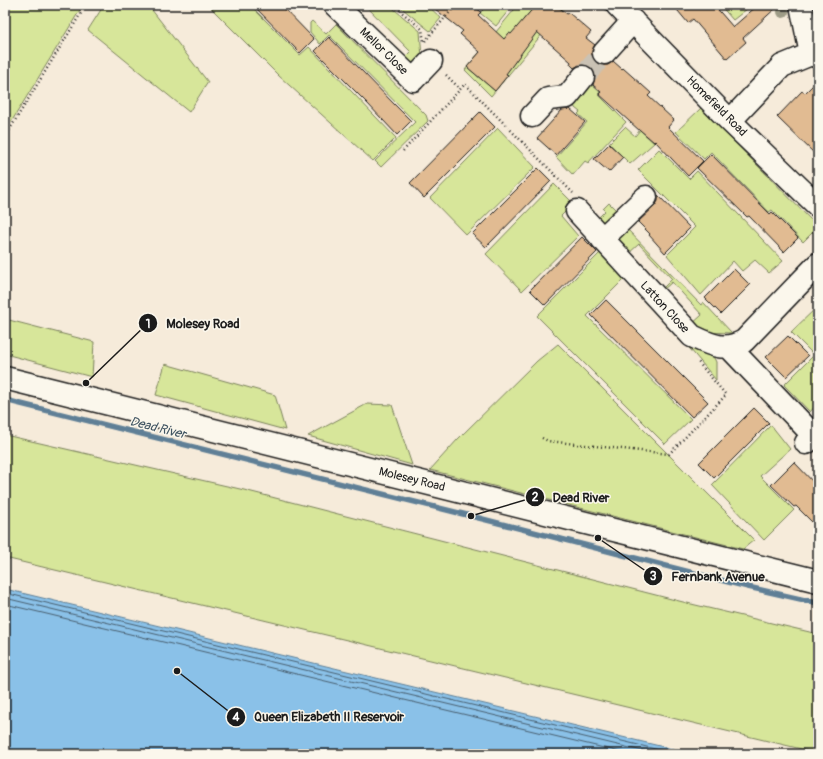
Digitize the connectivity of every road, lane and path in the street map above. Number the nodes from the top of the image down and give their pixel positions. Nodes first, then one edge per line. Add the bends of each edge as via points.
1 (86, 5) edge
2 (335, 5) edge
3 (393, 5) edge
4 (456, 5) edge
5 (617, 5) edge
6 (801, 5) edge
7 (633, 22) junction
8 (428, 52) junction
9 (604, 53) tunnel mouth
10 (815, 55) edge
11 (583, 77) tunnel mouth
12 (532, 116) dead end
13 (730, 121) junction
14 (5, 137) edge
15 (403, 151) dead end
16 (646, 197) dead end
17 (818, 206) edge
18 (577, 211) joint
19 (602, 239) junction
20 (818, 264) edge
21 (729, 347) junction
22 (696, 359) dead end
23 (5, 378) edge
24 (542, 438) dead end
25 (806, 443) dead end
26 (818, 581) edge

1 - 14 path
2 - 8 street, Mellor Close via 413,80
3 - 8 path via 422,29
4 - 8 path
5 - 7 street, Homefield Road
6 - 10 street
7 - 9 street
7 - 13 street, Homefield Road
10 - 13 street via 782,66
11 - 12 street via 567,97 548,99
13 - 17 street, Homefield Road
15 - 18 path via 465,84 581,201 574,208
16 - 19 street
18 - 19 street, Latton Close
19 - 21 street, Latton Close via 692,336 708,344
20 - 21 street via 744,341
21 - 25 street via 814,436
22 - 24 path via 726,395 669,454 548,441
23 - 26 street, Molesey Road

